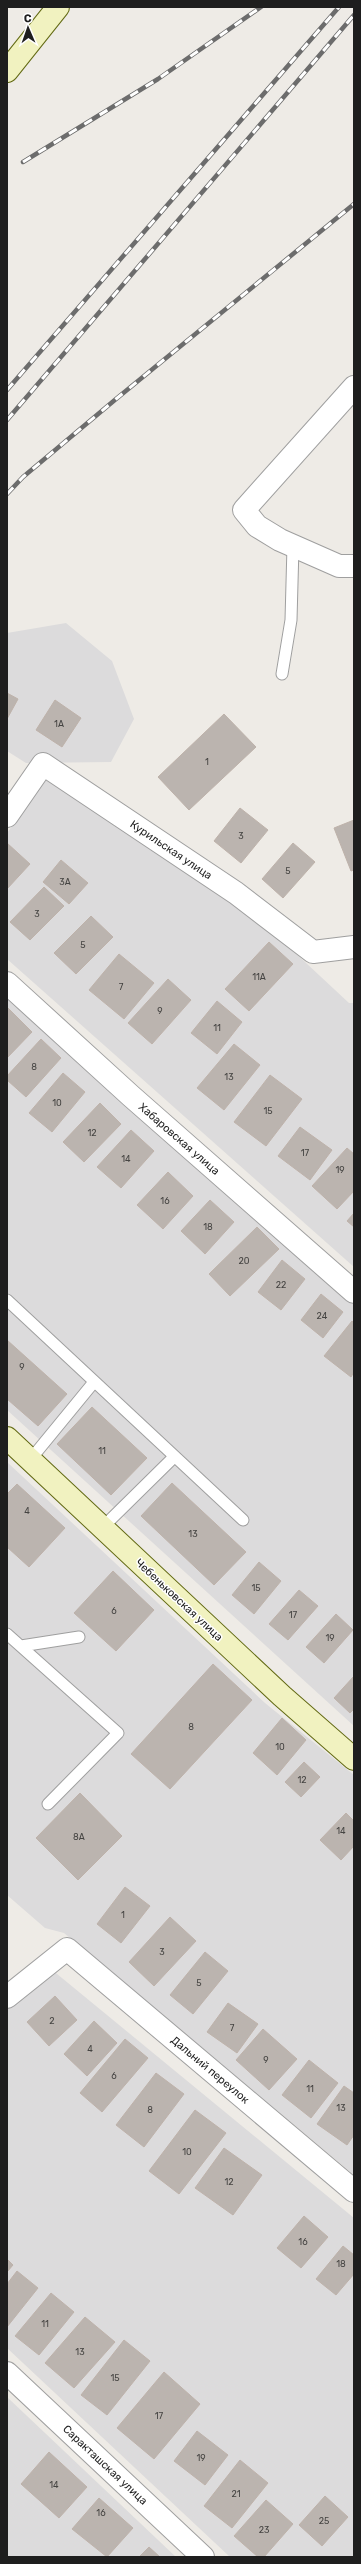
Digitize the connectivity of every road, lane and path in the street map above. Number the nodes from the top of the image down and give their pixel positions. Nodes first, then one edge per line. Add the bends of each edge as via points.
1 (58, 7) edge
2 (7, 71) edge
3 (354, 387) edge
4 (286, 543) junction
5 (354, 566) edge
6 (282, 674) dead end
7 (7, 816) edge
8 (354, 947) edge
9 (7, 983) edge
10 (354, 1292) edge
11 (7, 1300) edge
12 (94, 1382) junction
13 (7, 1438) edge
14 (174, 1457) junction
15 (30, 1460) junction
16 (244, 1520) dead end
17 (102, 1528) junction
18 (7, 1634) edge
19 (79, 1637) dead end
20 (21, 1646) junction
21 (354, 1759) edge
22 (48, 1804) dead end
23 (7, 1997) edge
24 (354, 2191) edge
25 (7, 2372) edge
26 (204, 2557) edge

1 - 2 street
3 - 4 street via 244,510 257,526
4 - 5 street via 340,566
4 - 6 lane via 291,620
7 - 8 street, Курильская улица via 43,764 236,893 313,952
9 - 10 street, Хабаровская улица
11 - 12 lane
12 - 14 lane
12 - 15 lane
13 - 15 street, Чебеньковская улица
14 - 16 lane
14 - 17 lane
15 - 17 street, Чебеньковская улица
17 - 21 street, Чебеньковская улица
18 - 20 lane
19 - 20 lane
20 - 22 lane via 118,1733
23 - 24 street, Дальний переулок via 67,1949
25 - 26 street, Саракташская улица

